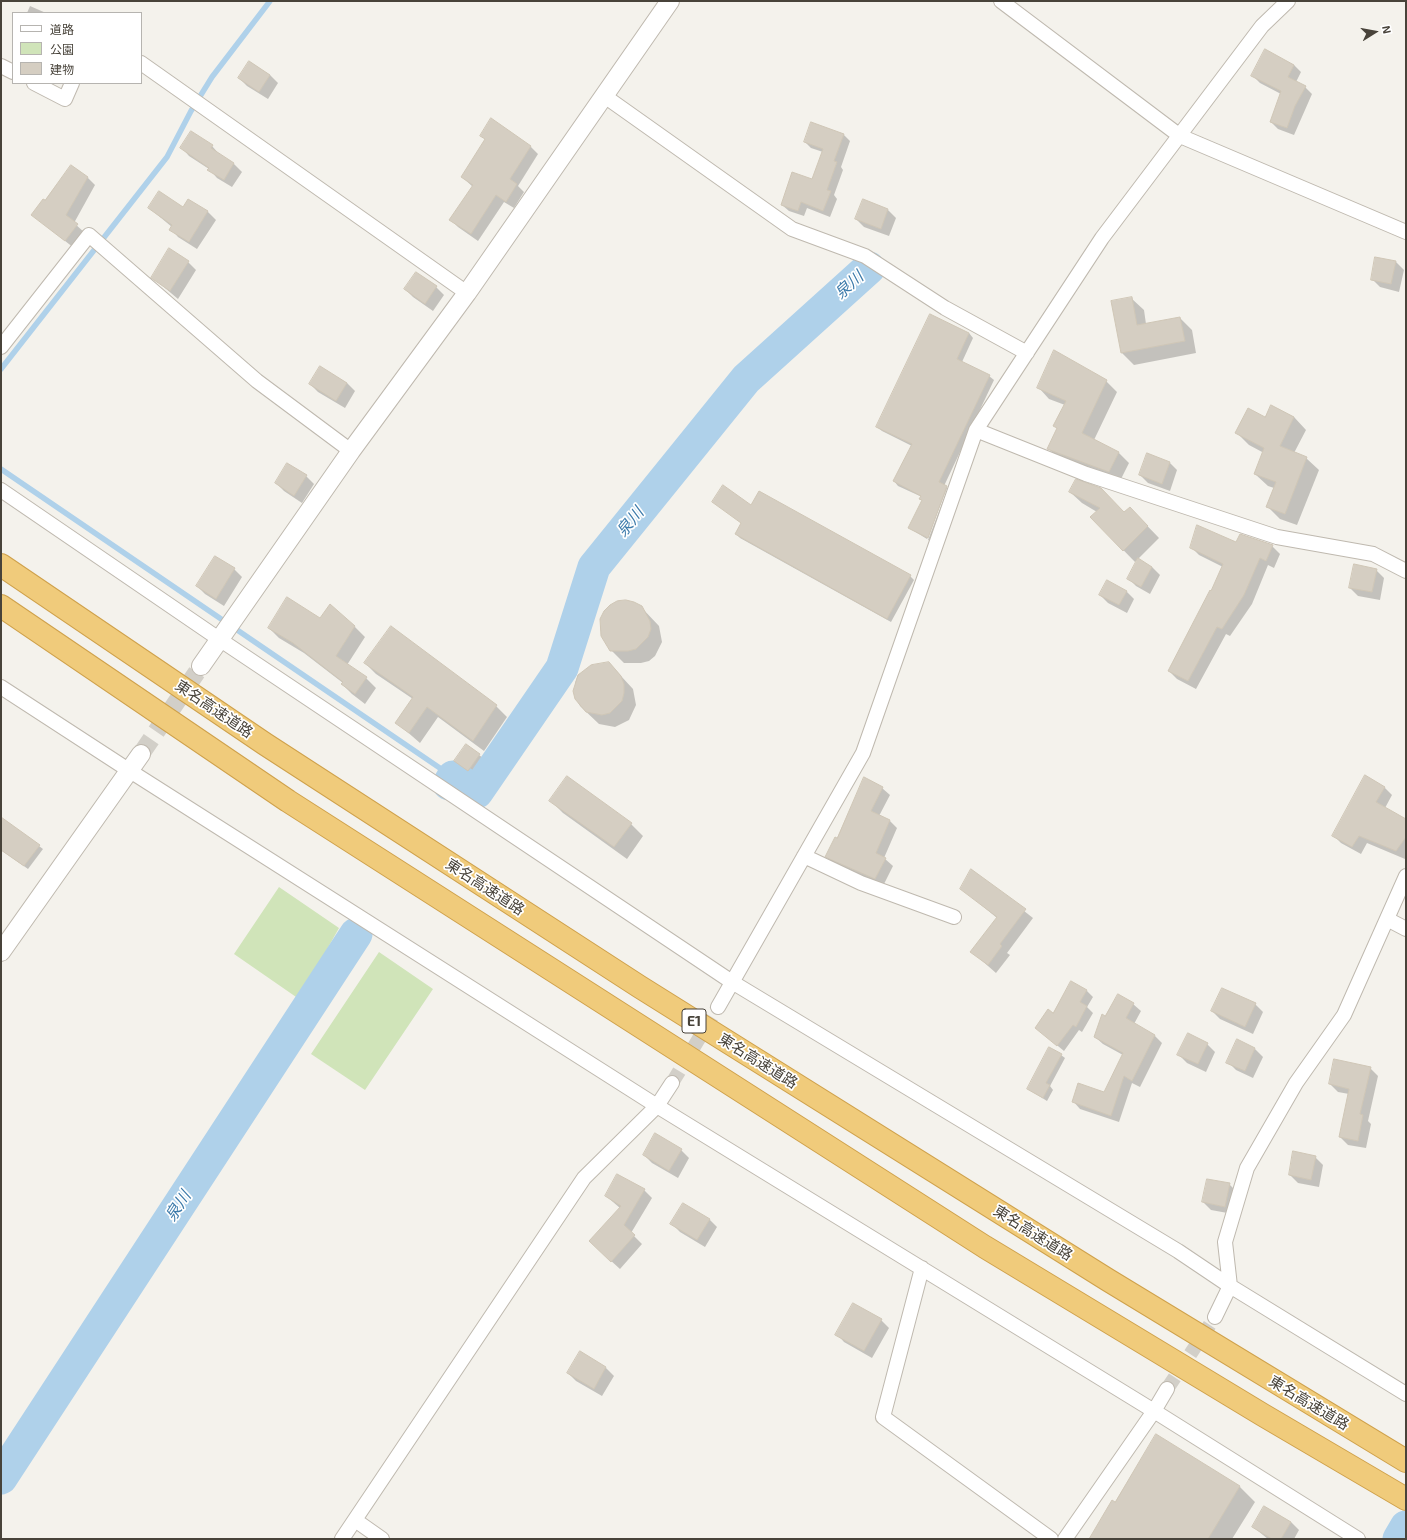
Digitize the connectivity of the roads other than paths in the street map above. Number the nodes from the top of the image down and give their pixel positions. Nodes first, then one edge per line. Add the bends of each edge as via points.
1 (670, 1) edge
2 (1001, 1) edge
3 (1288, 1) edge
4 (142, 64) edge
5 (1, 66) edge
6 (12, 72) edge
7 (36, 84) edge
8 (72, 84) edge
9 (603, 95) junction
10 (1180, 136) junction
11 (1406, 232) edge
12 (467, 293) junction
13 (1, 347) edge
14 (1027, 353) junction
15 (976, 430) junction
16 (351, 451) junction
17 (1, 490) edge
18 (1, 565) edge
19 (1406, 571) edge
20 (1, 606) edge
21 (225, 630) junction
22 (201, 666) tunnel mouth
23 (1, 687) edge
24 (141, 754) tunnel mouth
25 (130, 771) junction
26 (804, 856) junction
27 (1406, 876) edge
28 (954, 916) dead end
29 (1387, 919) junction
30 (1406, 929) edge
31 (1, 952) edge
32 (732, 982) junction
33 (718, 1007) tunnel mouth
34 (672, 1083) tunnel mouth
35 (657, 1106) junction
36 (922, 1268) junction
37 (1230, 1286) junction
38 (1215, 1317) tunnel mouth
39 (1167, 1389) tunnel mouth
40 (1406, 1394) edge
41 (1154, 1411) junction
42 (1403, 1460) edge
43 (1406, 1499) edge
44 (355, 1520) junction
45 (342, 1539) edge
46 (382, 1539) edge
47 (1051, 1539) edge
48 (1064, 1539) edge
49 (1358, 1539) edge

1 - 9 street
2 - 10 street
3 - 10 street via 1262,26
4 - 12 street
5 - 6 street
7 - 8 street via 65,99
9 - 12 street
9 - 14 street via 792,229 865,256 945,308
10 - 11 street
10 - 14 street via 1102,238
12 - 16 street
13 - 16 street via 89,236 256,381
14 - 15 street
15 - 19 street via 1086,474 1277,537 1373,554
15 - 26 street via 863,753
16 - 21 street
17 - 21 street
18 - 42 highway, 東名高速道路 / E1 via 265,744 640,987 1101,1276
20 - 43 highway, E1 via 288,801 972,1238
21 - 22 street
21 - 32 street
23 - 25 street
24 - 25 street
25 - 31 street
25 - 35 street
26 - 28 street via 861,883
26 - 32 street
27 - 29 street
29 - 30 street
29 - 37 street via 1344,1015 1296,1083 1247,1168 1224,1242
32 - 33 street
32 - 37 street via 1178,1251
34 - 35 street
35 - 36 street
35 - 44 street via 584,1178
36 - 41 street
36 - 47 street via 883,1417
37 - 38 street
37 - 40 street
39 - 41 street
41 - 48 street
41 - 49 street
44 - 45 street
44 - 46 street

